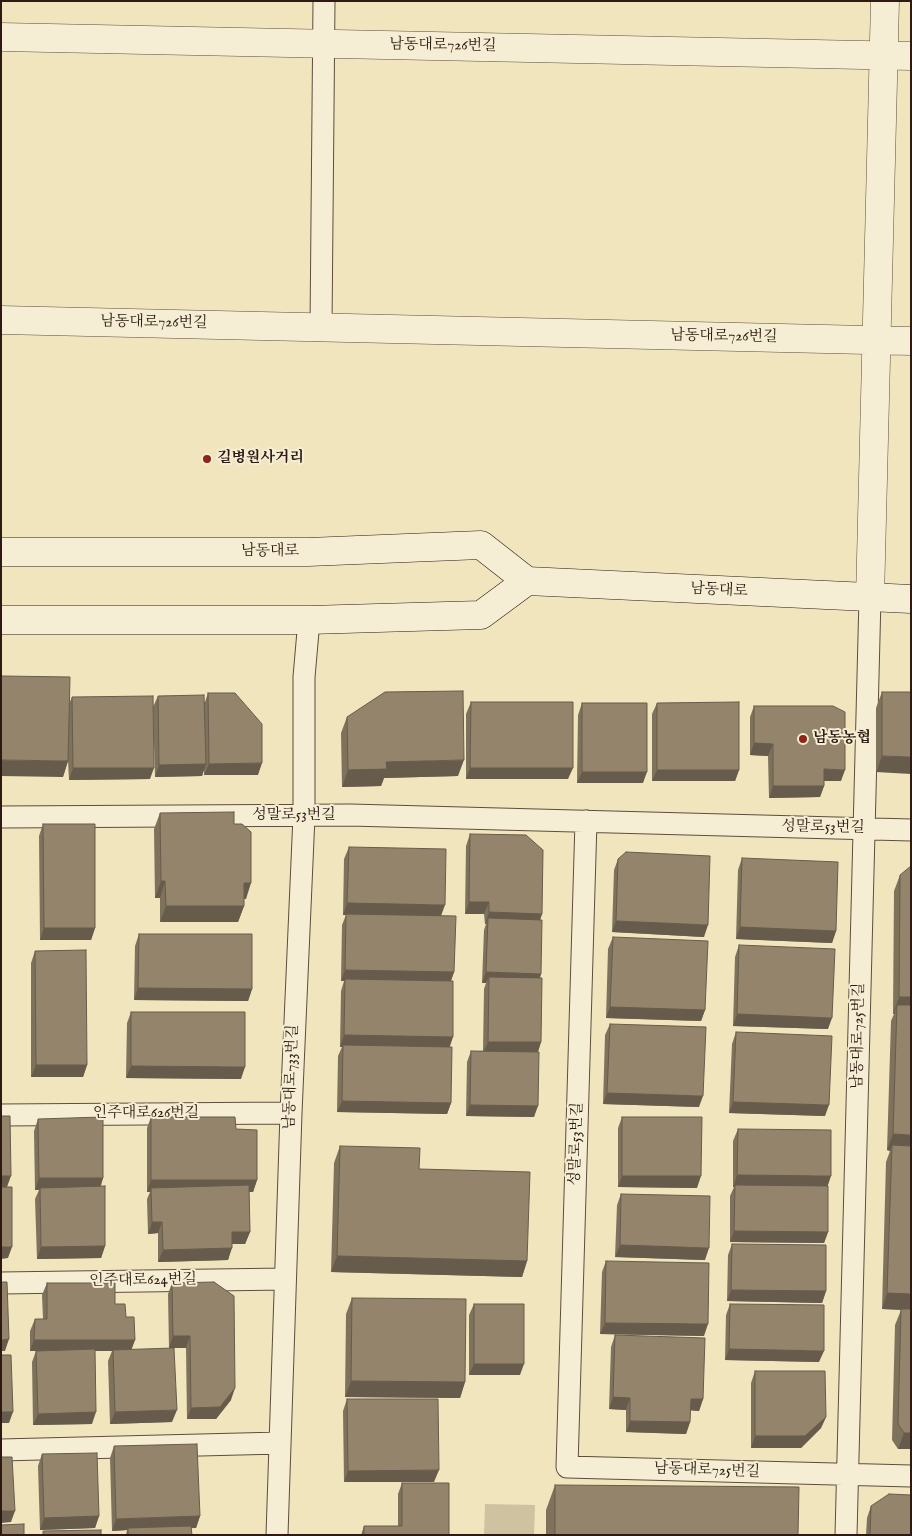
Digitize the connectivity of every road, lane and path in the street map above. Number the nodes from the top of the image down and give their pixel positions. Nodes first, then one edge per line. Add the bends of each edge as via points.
1 (324, 1) edge
2 (886, 1) edge
3 (1, 37) edge
4 (324, 44) junction
5 (884, 55) junction
6 (911, 56) edge
7 (1, 320) edge
8 (321, 327) junction
9 (877, 340) junction
10 (911, 341) edge
11 (1, 552) edge
12 (527, 581) junction
13 (870, 598) junction
14 (911, 599) edge
15 (1, 620) edge
16 (309, 620) junction
17 (304, 816) junction
18 (1, 817) edge
19 (586, 822) junction
20 (864, 829) junction
21 (911, 830) edge
22 (291, 1113) junction
23 (1, 1115) edge
24 (285, 1279) junction
25 (1, 1283) edge
26 (280, 1442) junction
27 (1, 1450) edge
28 (567, 1467) joint
29 (847, 1474) junction
30 (911, 1476) edge
31 (277, 1535) edge
32 (846, 1535) edge

1 - 4 lane
2 - 5 street
3 - 4 street, 남동대로726번길
4 - 5 street, 남동대로726번길
4 - 8 lane
5 - 6 street, 남동대로726번길
5 - 9 street
7 - 8 street, 남동대로726번길
8 - 9 street, 남동대로726번길
9 - 10 street, 남동대로726번길
9 - 13 street
11 - 12 street, 남동대로 via 308,552 481,545
12 - 13 street, 남동대로
12 - 16 street via 481,615
13 - 14 street, 남동대로
13 - 20 lane, 남동대로725번길
15 - 16 street
16 - 17 lane, 남동대로733번길 via 304,677
17 - 18 lane, 성말로53번길
17 - 19 lane, 성말로53번길
17 - 22 lane, 남동대로733번길
19 - 20 lane, 성말로53번길
19 - 28 lane, 성말로53번길
20 - 21 lane, 성말로53번길
20 - 29 lane, 남동대로725번길
22 - 23 lane, 인주대로626번길
22 - 24 lane, 남동대로733번길
24 - 25 lane, 인주대로624번길
24 - 26 lane, 남동대로733번길
26 - 27 lane
26 - 31 lane, 남동대로733번길
28 - 29 lane, 남동대로725번길
29 - 30 lane
29 - 32 lane, 남동대로725번길

